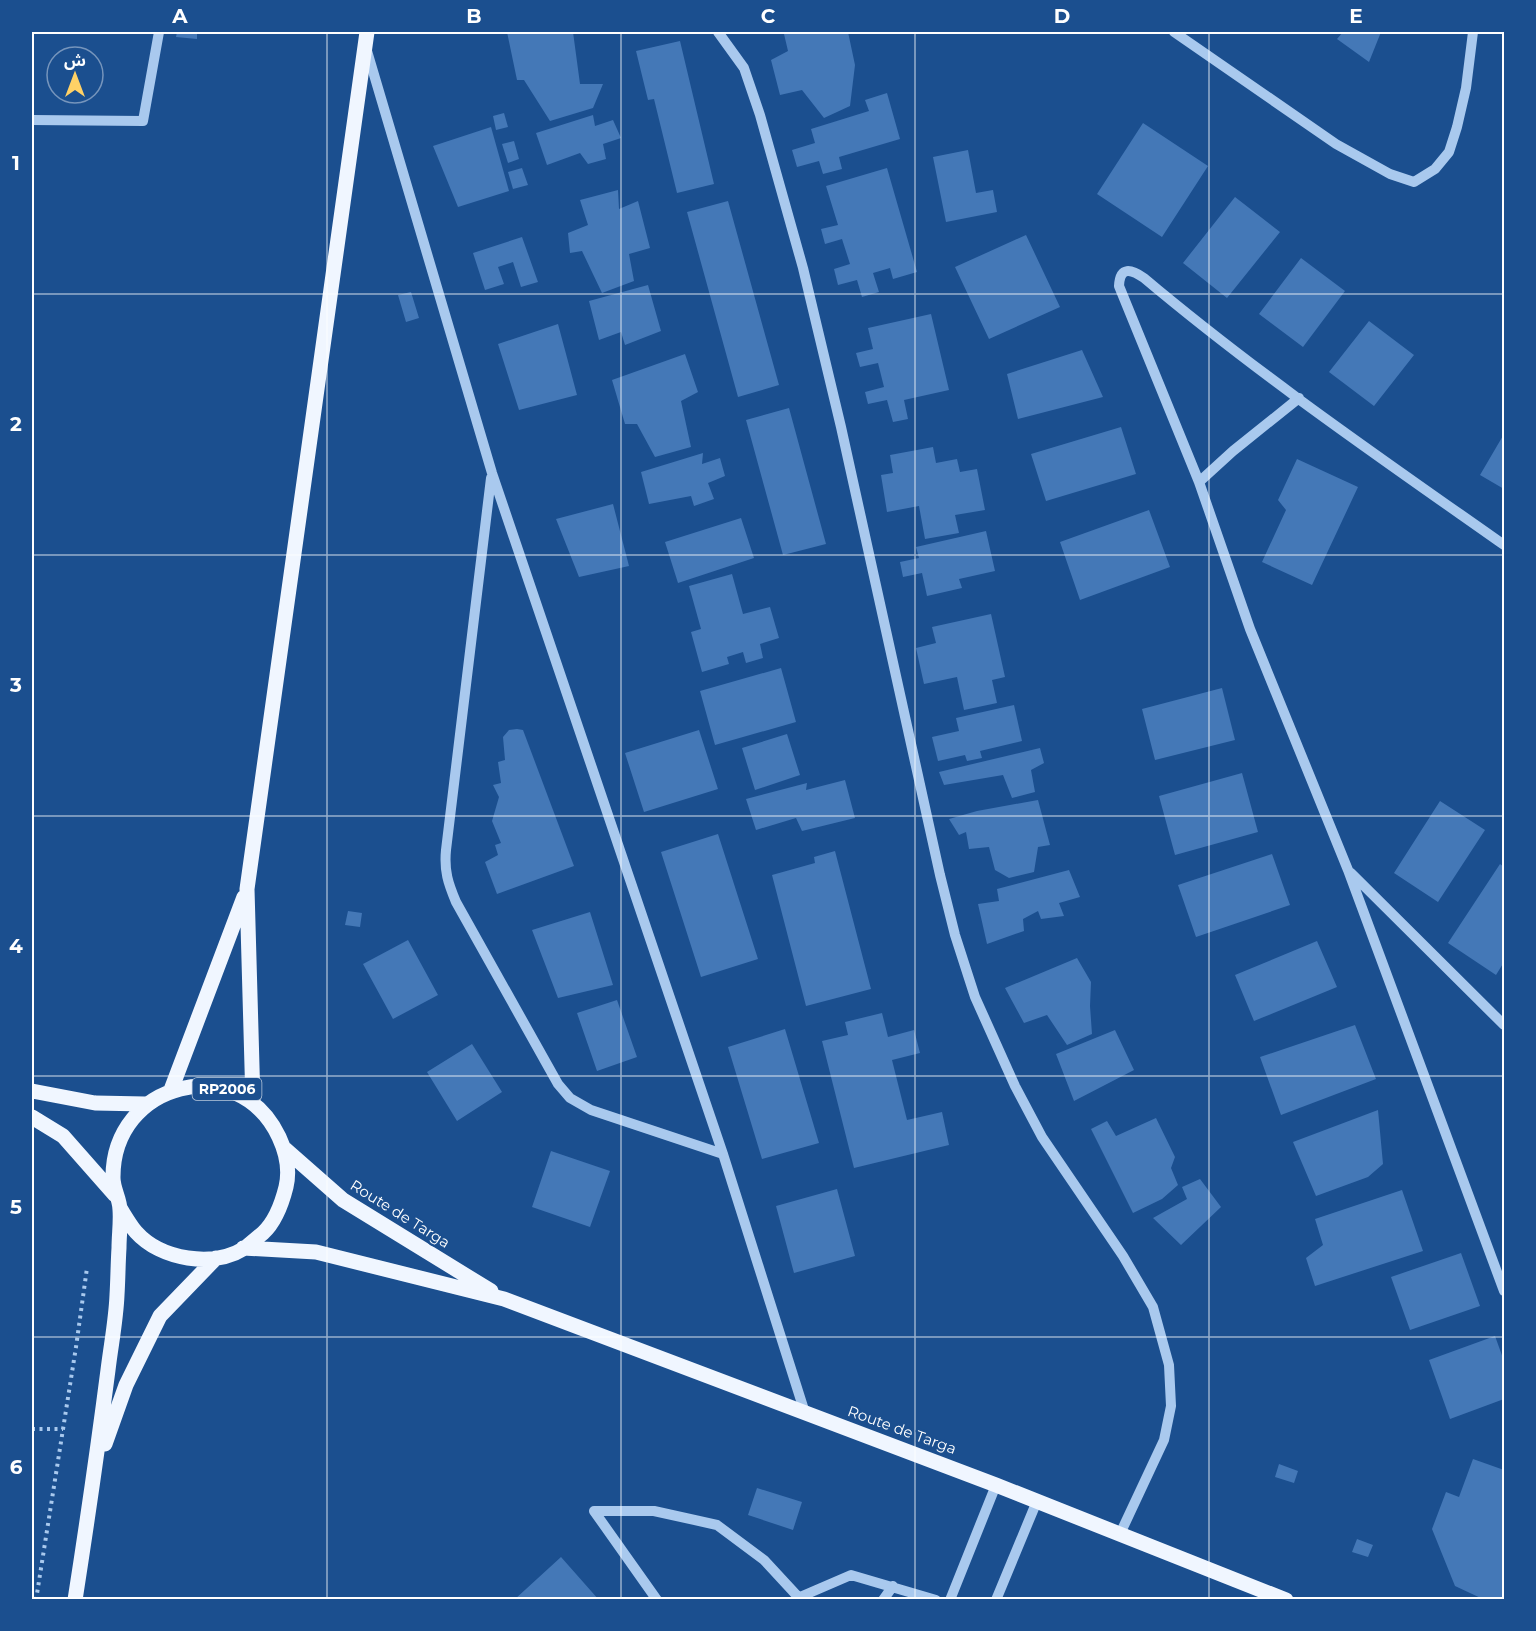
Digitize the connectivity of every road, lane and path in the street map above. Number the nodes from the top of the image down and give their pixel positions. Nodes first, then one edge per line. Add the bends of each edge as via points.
1 (159, 32) edge
2 (367, 32) edge
3 (718, 32) edge
4 (1174, 32) edge
5 (1473, 32) edge
6 (365, 47) junction
7 (32, 120) edge
8 (1299, 398) junction
9 (492, 473) junction
10 (1199, 482) junction
11 (1504, 545) edge
12 (1348, 870) junction
13 (247, 889) junction
14 (1504, 1025) edge
15 (171, 1090) junction
16 (32, 1091) edge
17 (253, 1102) junction
18 (146, 1104) junction
19 (32, 1118) edge
20 (285, 1149) junction
21 (723, 1154) junction
22 (119, 1202) junction
23 (243, 1248) junction
24 (216, 1258) junction
25 (87, 1268) dead end
26 (1504, 1290) edge
27 (504, 1299) junction
28 (805, 1413) junction
29 (32, 1429) edge
30 (63, 1429) junction
31 (96, 1469) junction
32 (996, 1485) junction
33 (1037, 1501) junction
34 (1120, 1534) junction
35 (893, 1586) junction
36 (801, 1598) edge
37 (36, 1599) edge
38 (75, 1599) edge
39 (657, 1599) edge
40 (883, 1599) edge
41 (936, 1599) edge
42 (950, 1599) edge
43 (996, 1599) edge
44 (1286, 1599) edge

1 - 7 street via 143,122
2 - 6 main road
3 - 34 street via 744,68 803,268 939,875 975,996 1042,1137 1153,1307 1169,1365 1171,1406 1164,1440
4 - 5 street via 1336,144 1390,174 1413,182 1435,169 1449,152 1464,98
6 - 9 street
6 - 13 main road
8 - 10 street
8 - 10 street via 1144,278 1133,271 1123,273 1119,286
8 - 11 street
9 - 21 street
9 - 21 street via 444,866 448,884 558,1084 570,1098 591,1110
10 - 12 street via 1250,629
12 - 14 street
12 - 26 street
13 - 15 main road
13 - 17 main road
15 - 17 main road, RP2006 via 199,1085 227,1089
15 - 18 main road, RP2006
16 - 18 main road, RP2006 via 95,1104
17 - 20 main road, RP2006 via 273,1123
18 - 22 main road, RP2006 via 126,1126 115,1152 113,1180
19 - 22 main road, RP2006 via 63,1136
20 - 23 main road, RP2006 via 288,1178 281,1205 266,1230
20 - 27 main road, Route de Targa / RP2006 via 343,1200
21 - 28 street
22 - 24 main road, RP2006 via 136,1232 159,1250 187,1259
22 - 31 main road via 117,1297
23 - 24 main road, RP2006
23 - 27 main road, Route de Targa / RP2006 via 316,1252
24 - 31 main road via 160,1316 126,1385
25 - 30 path
27 - 28 main road, Route de Targa / RP2006
28 - 32 main road, Route de Targa / RP2006
29 - 30 path
30 - 37 path
31 - 38 main road
32 - 33 main road, Route de Targa / RP2006
32 - 42 street
33 - 34 main road, Route de Targa / RP2006
33 - 43 street
34 - 44 main road, Route de Targa / RP2006
35 - 36 street via 852,1575
35 - 40 street
35 - 41 street
36 - 39 street via 764,1560 717,1525 654,1511 594,1511

